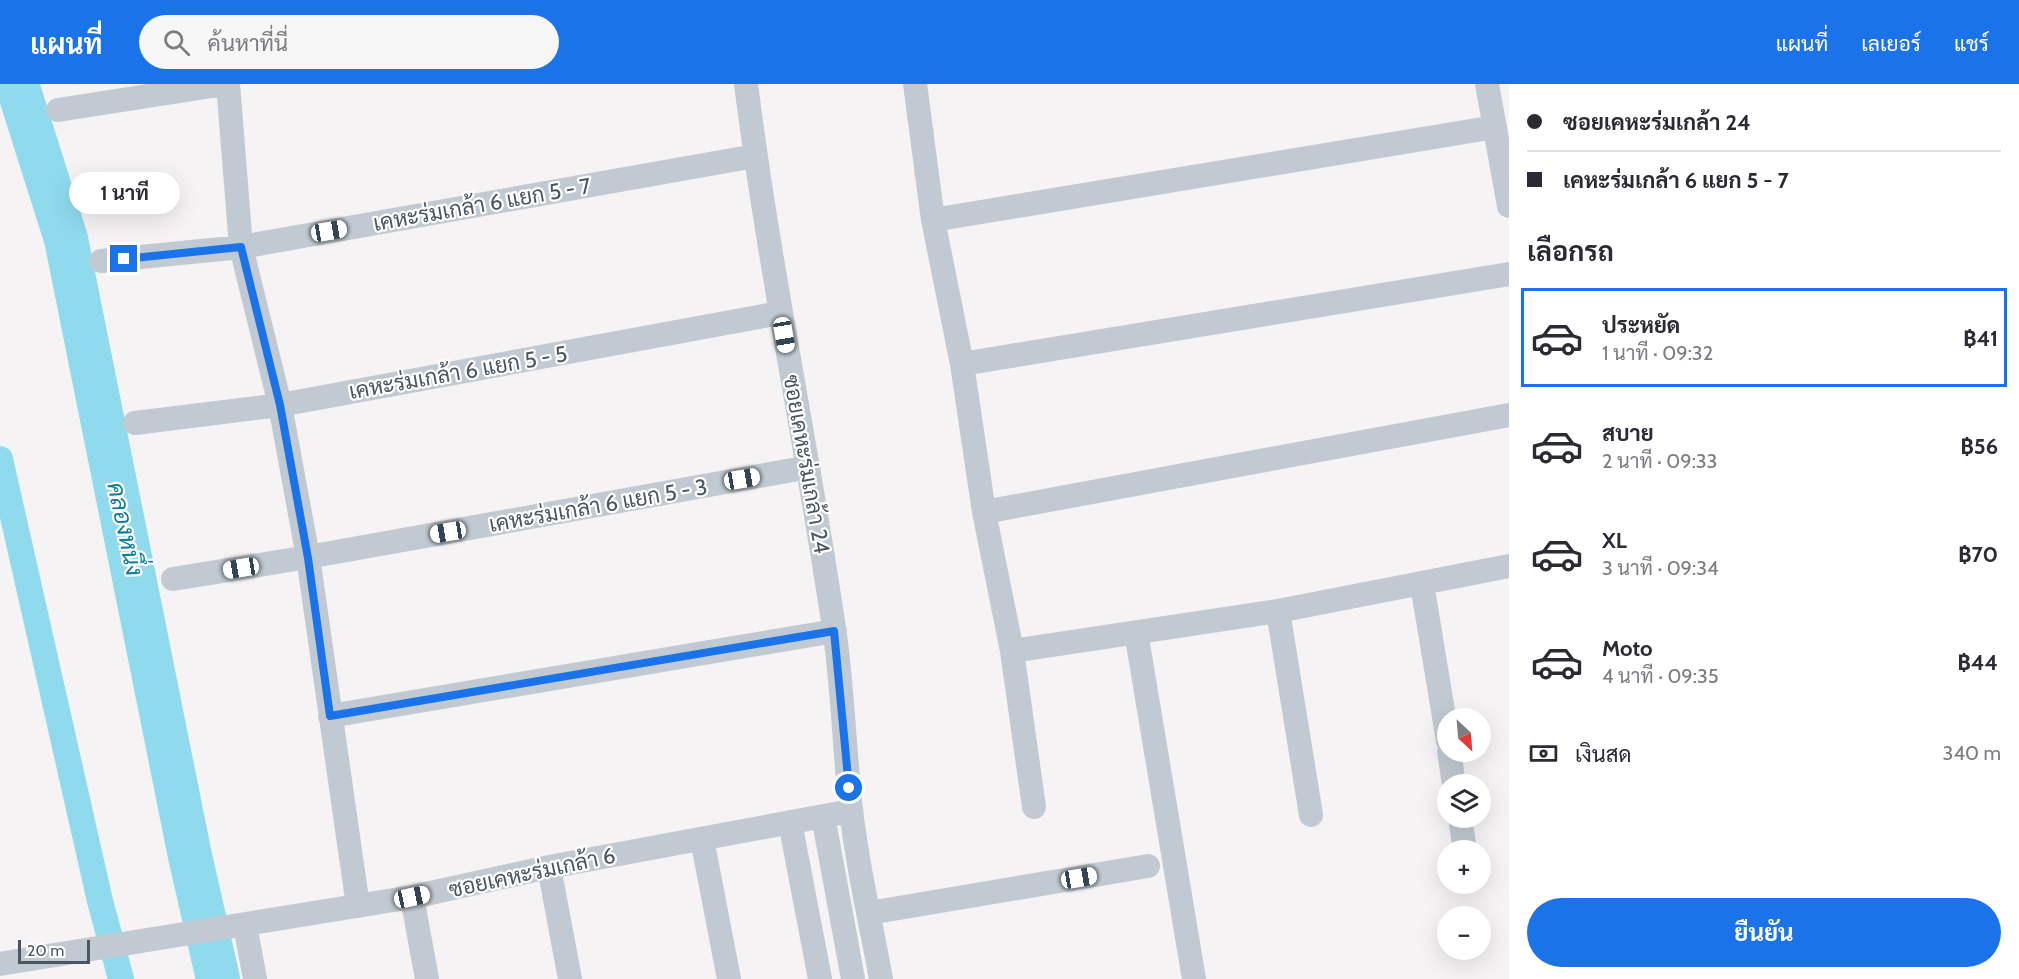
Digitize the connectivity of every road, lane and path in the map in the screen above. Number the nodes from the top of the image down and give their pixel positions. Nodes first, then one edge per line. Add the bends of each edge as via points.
1 (226, 84) edge
2 (746, 84) edge
3 (915, 84) edge
4 (1487, 84) edge
5 (58, 110) dead end
6 (1495, 127) junction
7 (755, 156) junction
8 (1509, 206) edge
9 (933, 220) junction
10 (241, 247) junction
11 (101, 261) dead end
12 (1509, 274) edge
13 (780, 313) junction
14 (962, 364) junction
15 (280, 405) junction
16 (1509, 416) edge
17 (135, 423) dead end
18 (808, 467) junction
19 (984, 512) junction
20 (308, 558) junction
21 (1509, 566) edge
22 (173, 579) dead end
23 (1422, 584) junction
24 (1278, 611) junction
25 (834, 631) junction
26 (1136, 632) junction
27 (1012, 651) junction
28 (1443, 708) edge
29 (330, 716) junction
30 (1034, 807) dead end
31 (851, 811) junction
32 (1311, 815) dead end
33 (823, 816) junction
34 (790, 822) junction
35 (702, 839) junction
36 (1148, 866) dead end
37 (549, 867) junction
38 (412, 897) junction
39 (358, 906) junction
40 (869, 913) junction
41 (237, 926) junction
42 (14, 968) edge
43 (255, 979) edge
44 (427, 979) edge
45 (570, 979) edge
46 (729, 979) edge
47 (820, 979) edge
48 (853, 979) edge
49 (881, 979) edge
50 (1194, 979) edge

1 - 5 street
1 - 10 street
2 - 7 street, ซอยเคหะร่มเกล้า 24
3 - 9 street
4 - 6 street
6 - 8 street
6 - 9 street
7 - 10 street, เคหะร่มเกล้า 6 แยก 5 - 7
7 - 13 street, ซอยเคหะร่มเกล้า 24
9 - 14 street
10 - 11 street, เคหะร่มเกล้า 6 แยก 5 - 7
10 - 15 street
12 - 14 street
13 - 15 street, เคหะร่มเกล้า 6 แยก 5 - 5
13 - 18 street, ซอยเคหะร่มเกล้า 24
14 - 19 street
15 - 17 street, เคหะร่มเกล้า 6 แยก 5 - 5
15 - 20 street
16 - 19 street
18 - 20 street, เคหะร่มเกล้า 6 แยก 5 - 3
18 - 25 street, ซอยเคหะร่มเกล้า 24
19 - 27 street
20 - 22 street, เคหะร่มเกล้า 6 แยก 5 - 3
20 - 29 street
21 - 23 street
23 - 24 street
23 - 28 street
24 - 26 street
24 - 32 street
25 - 29 street
25 - 31 street, ซอยเคหะร่มเกล้า 24
26 - 27 street
26 - 50 street
27 - 30 street
29 - 39 street
31 - 33 street, ซอยเคหะร่มเกล้า 6
31 - 40 street, ซอยเคหะร่มเกล้า 24
33 - 34 street, ซอยเคหะร่มเกล้า 6
33 - 48 street
34 - 35 street, ซอยเคหะร่มเกล้า 6
34 - 47 street
35 - 37 street, ซอยเคหะร่มเกล้า 6
35 - 46 street
36 - 40 street
37 - 38 street, ซอยเคหะร่มเกล้า 6
37 - 45 street
38 - 39 street, ซอยเคหะร่มเกล้า 6
38 - 44 street
39 - 41 street, ซอยเคหะร่มเกล้า 6
40 - 49 street, ซอยเคหะร่มเกล้า 24
41 - 42 street, ซอยเคหะร่มเกล้า 6 via 95,949
41 - 43 street

